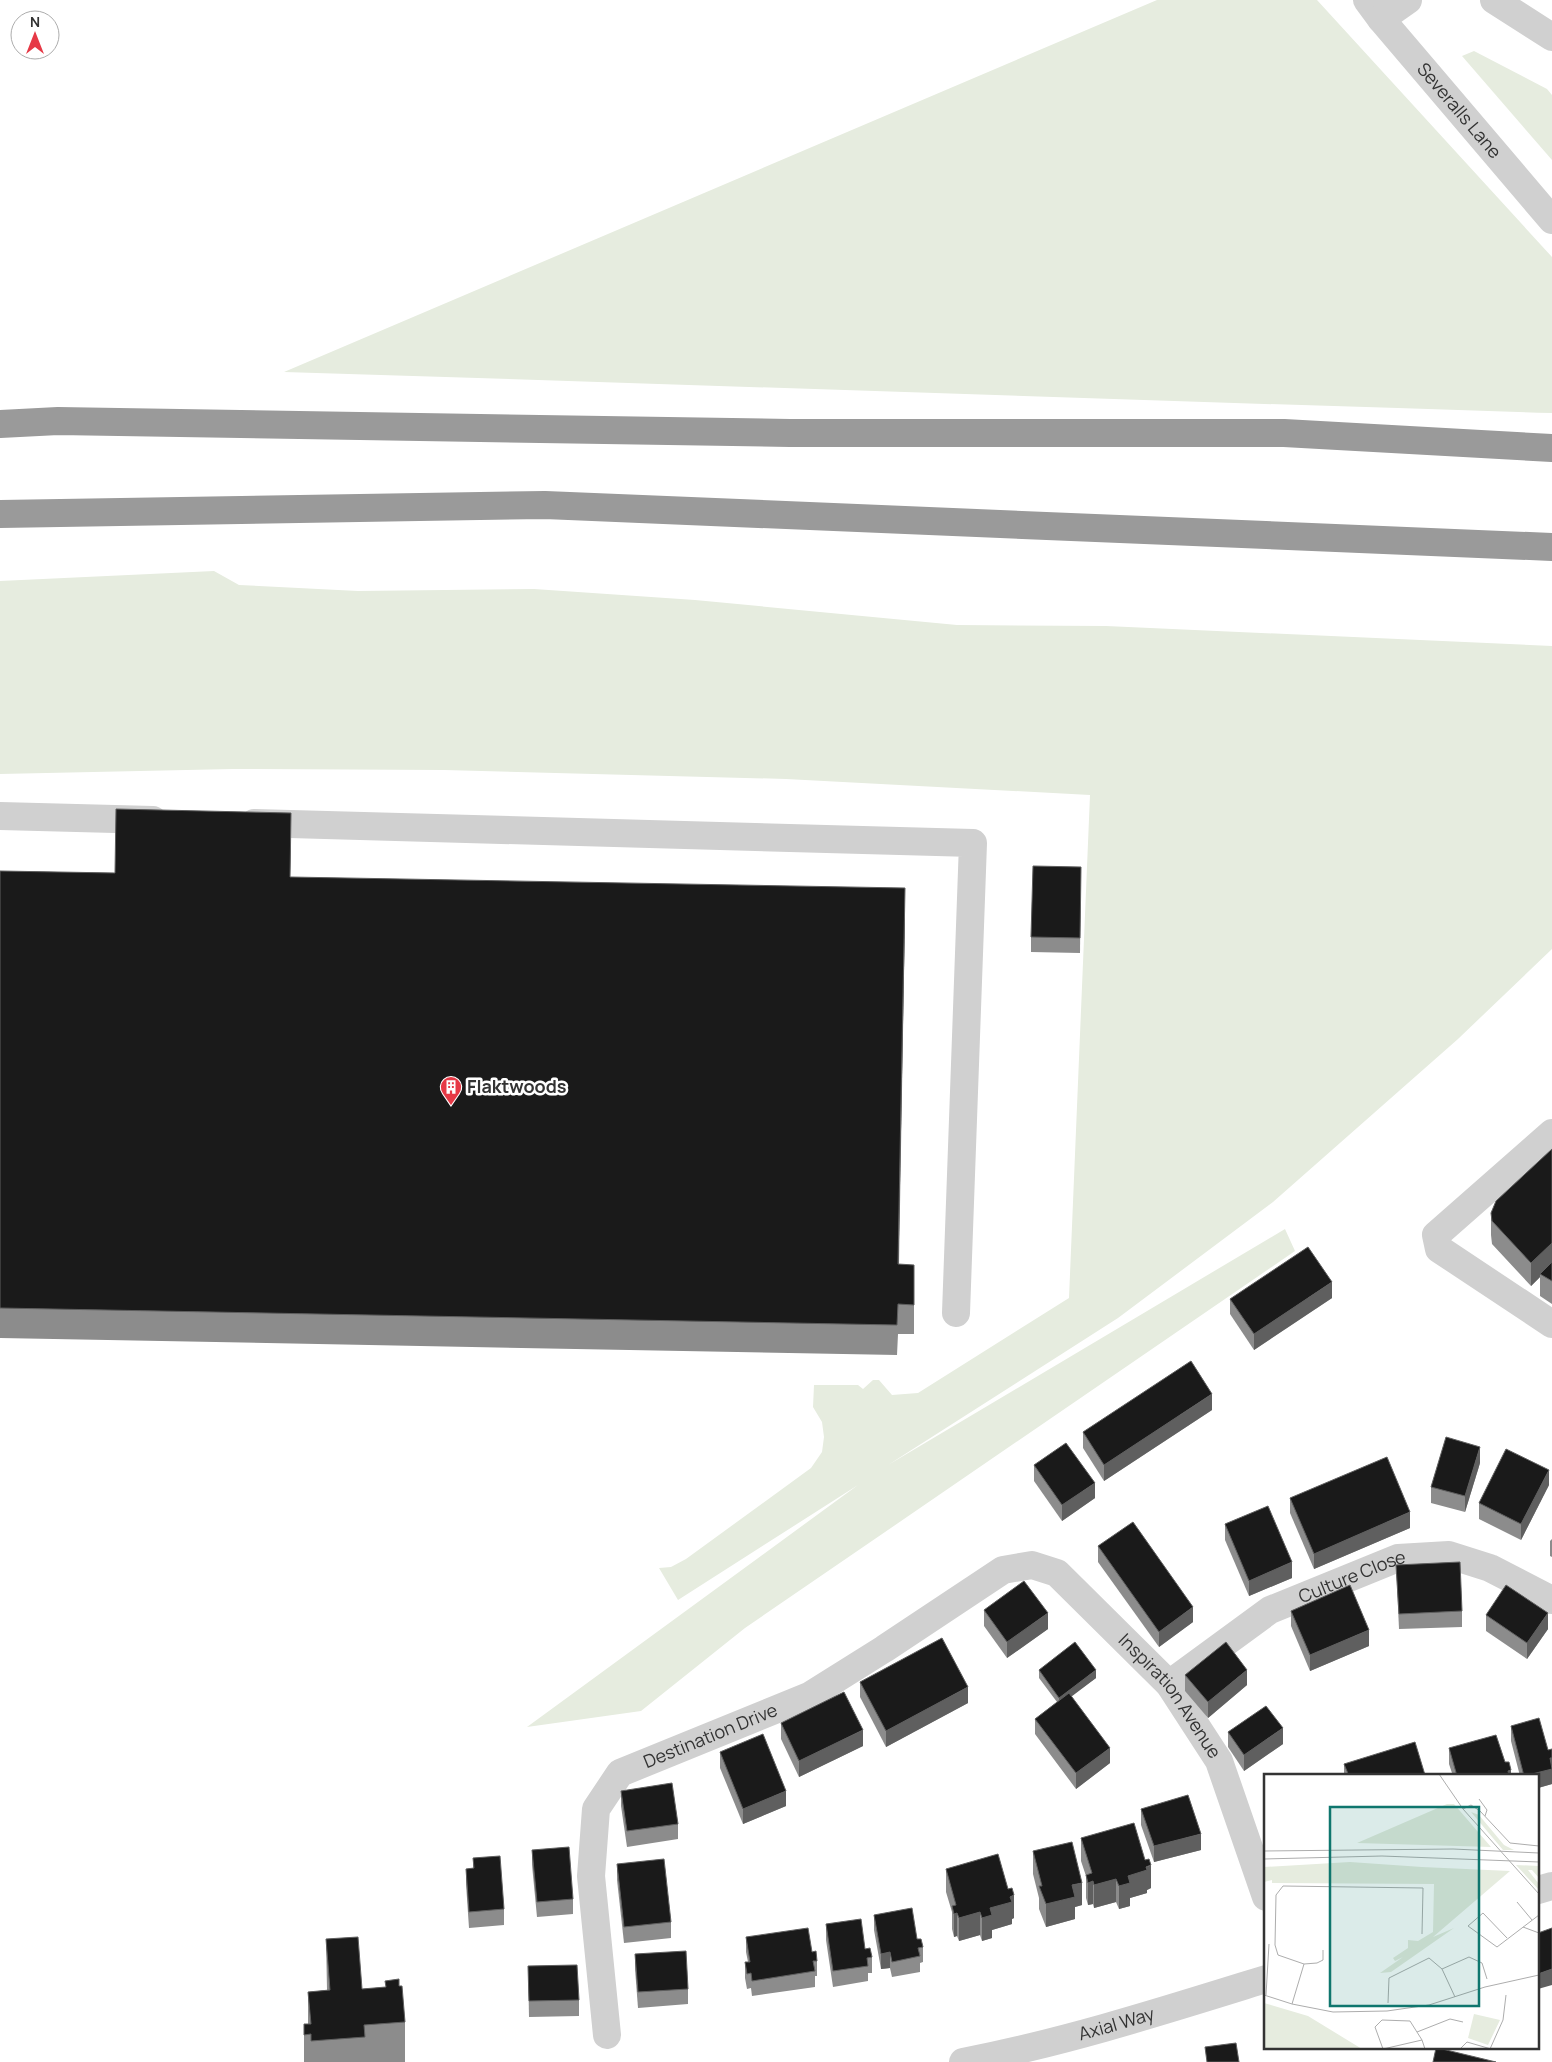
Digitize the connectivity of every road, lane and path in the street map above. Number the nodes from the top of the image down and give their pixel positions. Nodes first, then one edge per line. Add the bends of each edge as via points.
1 (1408, 0) edge
2 (1494, 0) edge
3 (1374, 10) edge
4 (1552, 37) edge
5 (1552, 220) edge
6 (0, 424) edge
7 (1552, 448) edge
8 (0, 514) edge
9 (1552, 547) edge
10 (0, 816) edge
11 (179, 821) edge
12 (228, 822) edge
13 (1552, 1133) edge
14 (956, 1313) dead end
15 (1552, 1324) edge
16 (1032, 1565) joint
17 (1552, 1600) edge
18 (1169, 1684) junction
19 (1264, 1891) edge
20 (1264, 1980) edge
21 (607, 2035) dead end
22 (963, 2062) edge

1 - 3 street
2 - 4 street
3 - 5 street, Severalls Lane
6 - 7 highway via 58,422 790,433 1284,433
8 - 9 highway via 545,505
10 - 11 street
12 - 14 street via 973,843
13 - 15 street via 1436,1235 1440,1249
16 - 18 street, Inspiration Avenue via 1057,1573
16 - 21 street, Destination Drive via 1003,1570 809,1696 620,1773 596,1809 592,1876
17 - 18 street, Culture Close via 1490,1568 1449,1555 1398,1558 1270,1610
18 - 19 street, Inspiration Avenue via 1219,1761
20 - 22 street, Axial Way via 1028,2049

